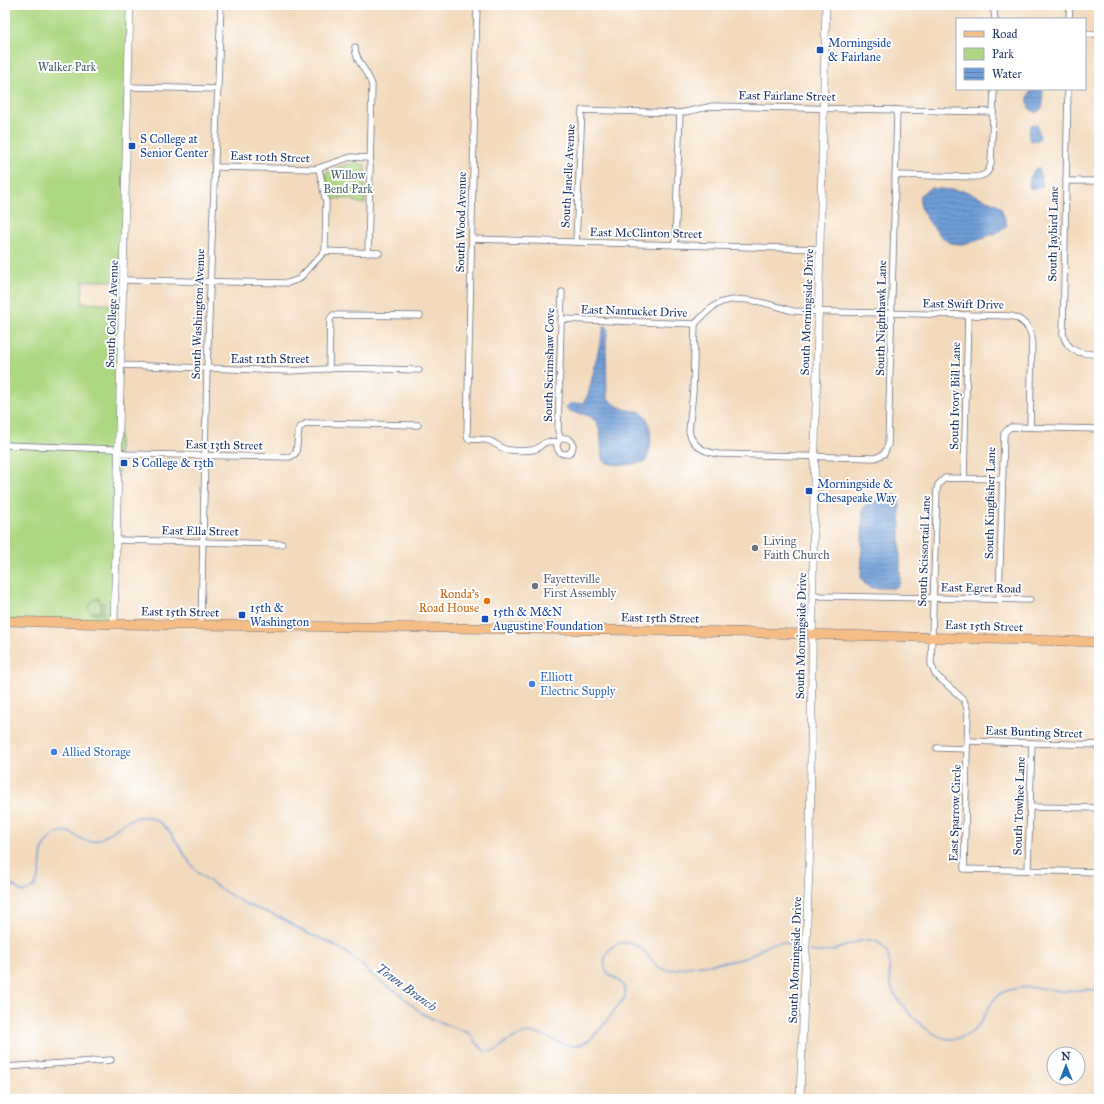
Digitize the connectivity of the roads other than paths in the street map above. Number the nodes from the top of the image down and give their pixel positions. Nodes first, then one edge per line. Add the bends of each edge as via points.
1 (130, 5) edge
2 (221, 5) edge
3 (476, 5) edge
4 (826, 5) edge
5 (990, 5) edge
6 (1070, 5) edge
7 (995, 18) edge
8 (1069, 18) edge
9 (1086, 34) edge
10 (1099, 34) edge
11 (355, 47) dead end
12 (129, 87) junction
13 (218, 89) junction
14 (994, 90) edge
15 (1068, 90) edge
16 (822, 108) junction
17 (582, 110) joint
18 (897, 110) junction
19 (993, 112) junction
20 (680, 113) junction
21 (370, 158) junction
22 (215, 167) junction
23 (319, 168) junction
24 (895, 174) junction
25 (1066, 181) junction
26 (1099, 181) edge
27 (472, 239) junction
28 (576, 242) junction
29 (675, 245) junction
30 (820, 249) junction
31 (325, 251) junction
32 (368, 253) junction
33 (379, 253) dead end
34 (124, 280) junction
35 (210, 282) junction
36 (562, 292) dead end
37 (817, 312) junction
38 (892, 313) junction
39 (968, 315) junction
40 (420, 316) dead end
41 (561, 319) junction
42 (695, 324) junction
43 (1099, 354) edge
44 (121, 365) junction
45 (207, 369) junction
46 (329, 369) junction
47 (420, 370) dead end
48 (418, 425) dead end
49 (1030, 427) junction
50 (1099, 429) edge
51 (559, 440) joint
52 (5, 445) edge
53 (119, 451) junction
54 (205, 455) junction
55 (814, 457) junction
56 (964, 478) junction
57 (1002, 479) junction
58 (117, 540) junction
59 (203, 542) junction
60 (282, 544) dead end
61 (812, 594) junction
62 (933, 598) junction
63 (999, 599) junction
64 (1030, 600) dead end
65 (5, 620) edge
66 (114, 624) junction
67 (201, 624) junction
68 (812, 633) junction
69 (931, 637) junction
70 (1099, 642) edge
71 (968, 741) junction
72 (1032, 743) junction
73 (1099, 745) edge
74 (937, 748) dead end
75 (967, 749) junction
76 (1030, 806) junction
77 (1099, 808) edge
78 (1028, 870) junction
79 (1099, 872) edge
80 (111, 1060) dead end
81 (5, 1067) edge
82 (800, 1099) edge

1 - 12 street, South College Avenue
2 - 13 street, South Washington Avenue
3 - 27 street, South Wood Avenue
4 - 16 street, South Morningside Drive
5 - 7 street
6 - 8 street
9 - 10 street
11 - 21 street via 355,53 370,76 372,85
12 - 13 street
12 - 34 street, South College Avenue
13 - 22 street, South Washington Avenue
14 - 19 street
15 - 25 street, South Jaybird Lane
16 - 18 street, East Fairlane Street
16 - 20 street, East Fairlane Street via 712,106
16 - 30 street, South Morningside Drive
17 - 20 street, East Fairlane Street
17 - 28 street, South Janelle Avenue
18 - 19 street, East Fairlane Street
18 - 24 street, South Nighthawk Lane
19 - 24 street via 992,163 987,174 975,177
20 - 29 street
21 - 23 street, East 10th Street via 351,157
21 - 32 street
22 - 23 street, East 10th Street via 315,170
22 - 35 street, South Washington Avenue
23 - 31 street via 326,202
24 - 38 street, South Nighthawk Lane
25 - 26 street
25 - 43 street, South Jaybird Lane via 1063,334 1066,343 1076,352
27 - 28 street, East McClinton Street
27 - 51 street, South Wood Avenue via 468,439 488,440 509,450 532,450 543,443
28 - 29 street, East McClinton Street
29 - 30 street, East McClinton Street
30 - 37 street, South Morningside Drive
31 - 32 street
31 - 35 street via 294,282
32 - 33 street
34 - 35 street
34 - 44 street, South College Avenue
35 - 45 street, South Washington Avenue
36 - 41 street, South Scrimshaw Cove
37 - 38 street, East Swift Drive
37 - 42 street, East Nantucket Drive via 793,311 760,302 731,301 721,302
37 - 55 street, South Morningside Drive
38 - 39 street, East Swift Drive
38 - 55 street, South Nighthawk Lane via 887,450 875,458
39 - 49 street, East Swift Drive via 1011,316 1022,321 1030,330
39 - 56 street, South Ivory Bill Lane
40 - 46 street via 333,315 330,319
41 - 42 street, East Nantucket Drive
41 - 51 street, South Scrimshaw Cove
42 - 55 street via 689,431 694,442 704,451 718,454
44 - 45 street, East 12th Street
44 - 53 street, South College Avenue
45 - 46 street, East 12th Street
45 - 54 street, South Washington Avenue
46 - 47 street, East 12th Street
48 - 54 street, East 13th Street via 307,423 299,428 296,453 290,457
49 - 50 street, South Kingfisher Lane
49 - 57 street, South Kingfisher Lane via 1012,427 1004,434
52 - 53 street, East 13th Street
53 - 54 street, East 13th Street via 126,454
53 - 58 street, South College Avenue
54 - 59 street, South Washington Avenue
55 - 61 street, South Morningside Drive
56 - 57 street, South Scissortail Lane
56 - 62 street, South Scissortail Lane via 945,478 938,484
57 - 63 street, South Kingfisher Lane
58 - 59 street, East Ella Street
58 - 66 street, South College Avenue
59 - 60 street, East Ella Street
59 - 67 street, South Washington Avenue
61 - 62 street, East Egret Road
61 - 68 street, South Morningside Drive
62 - 63 street, East Egret Road
62 - 69 street, South Scissortail Lane
63 - 64 street, East Egret Road
65 - 66 main road, East 15th Street
66 - 67 main road, East 15th Street
67 - 68 main road, East 15th Street
68 - 69 main road, East 15th Street
68 - 82 street, South Morningside Drive via 810,844
69 - 70 main road, East 15th Street
69 - 71 street, East Sparrow Circle via 931,664 935,674 964,700 968,712
71 - 72 street, East Bunting Street
71 - 75 street, East Sparrow Circle
72 - 73 street, East Bunting Street
72 - 76 street, South Towhee Lane
74 - 75 street
75 - 78 street, East Sparrow Circle via 964,869
76 - 77 street
76 - 78 street, South Towhee Lane
78 - 79 street, East Sparrow Circle
80 - 81 street

